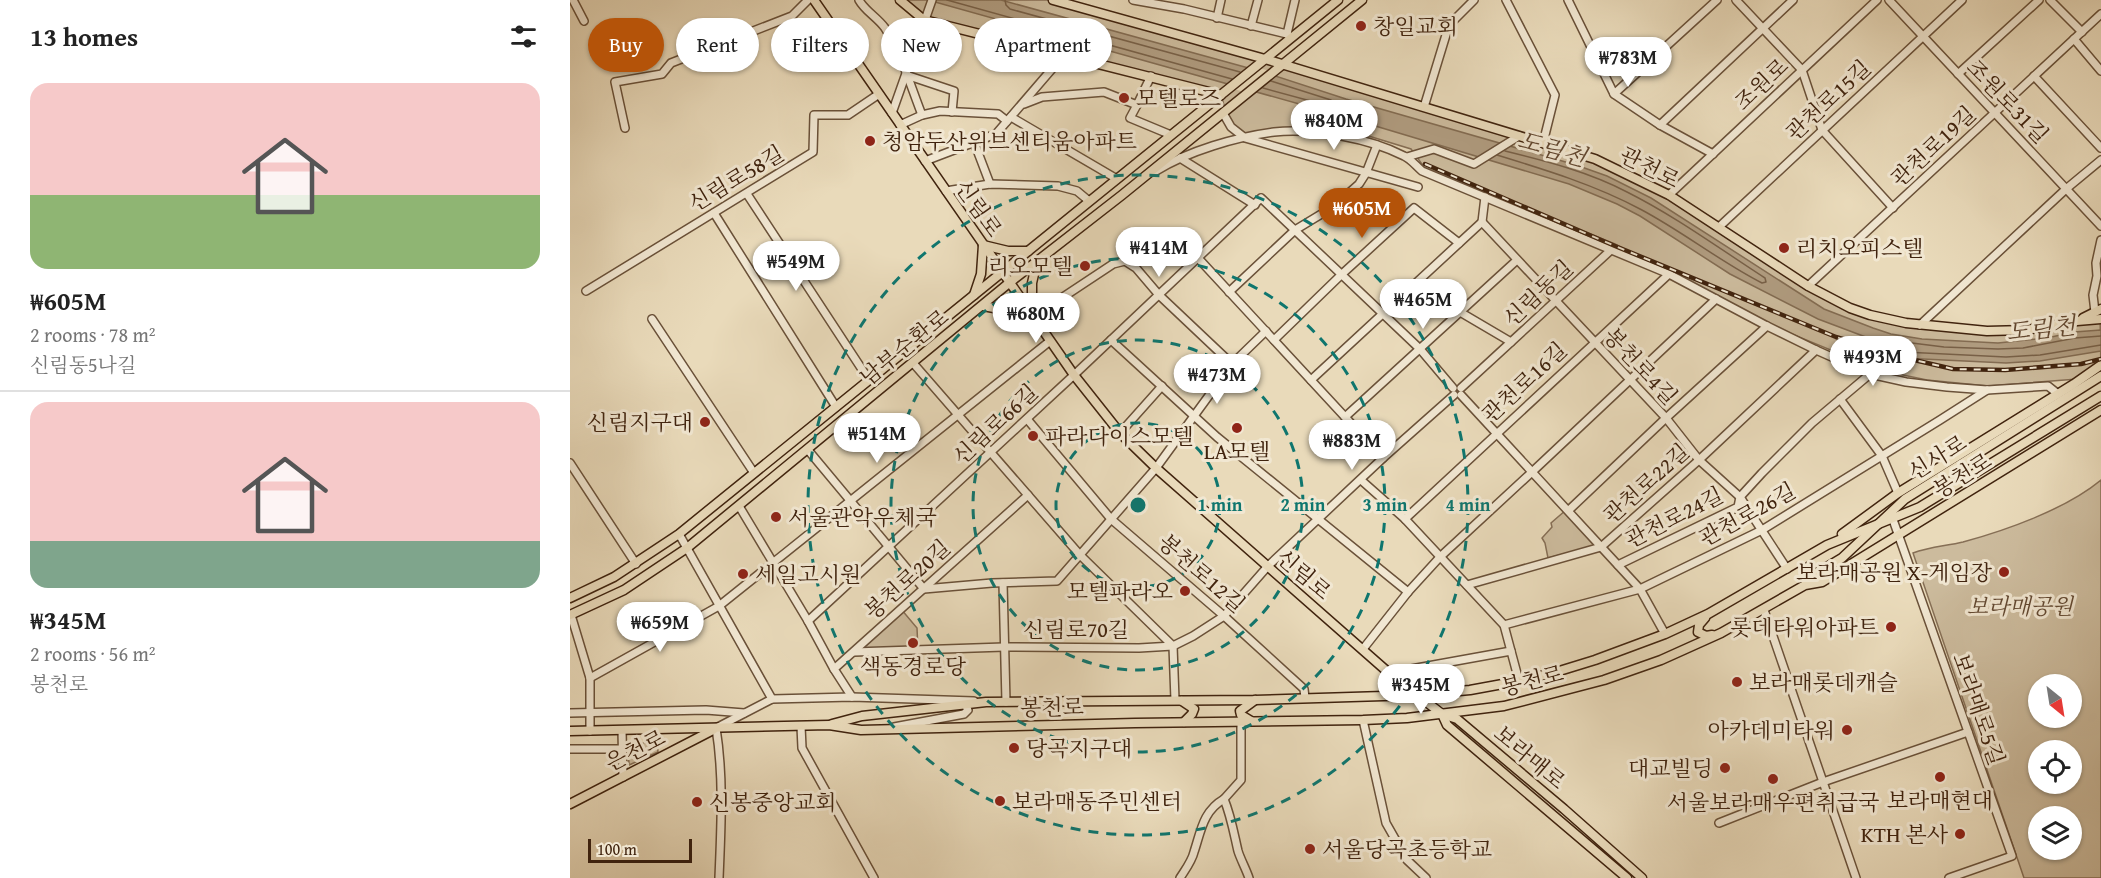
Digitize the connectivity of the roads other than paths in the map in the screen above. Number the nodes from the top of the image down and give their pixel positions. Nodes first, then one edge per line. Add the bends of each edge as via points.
1 (573, 0) edge
2 (808, 0) edge
3 (814, 0) edge
4 (859, 0) edge
5 (900, 0) edge
6 (932, 0) edge
7 (1053, 0) edge
8 (1133, 0) edge
9 (1186, 0) edge
10 (1221, 0) edge
11 (1257, 0) edge
12 (1295, 0) edge
13 (1338, 0) edge
14 (1362, 0) edge
15 (1474, 0) edge
16 (1506, 0) edge
17 (1568, 0) edge
18 (1717, 0) edge
19 (1736, 0) edge
20 (1793, 0) edge
21 (1877, 0) edge
22 (1889, 0) edge
23 (1962, 0) edge
24 (2039, 0) edge
25 (2050, 0) edge
26 (1149, 2) edge
27 (1184, 9) junction
28 (1324, 11) junction
29 (2101, 14) edge
30 (926, 17) junction
31 (1217, 18) junction
32 (584, 21) dead end
33 (1334, 23) junction
34 (1251, 26) junction
35 (1763, 28) junction
36 (974, 30) edge
37 (2082, 32) junction
38 (1289, 36) junction
39 (1923, 37) junction
40 (2074, 39) junction
41 (1265, 59) junction
42 (1283, 64) junction
43 (1112, 67) edge
44 (1802, 70) junction
45 (2101, 71) edge
46 (1049, 72) edge
47 (1958, 74) junction
48 (906, 75) junction
49 (1245, 75) junction
50 (1151, 76) junction
51 (2034, 76) junction
52 (1255, 87) junction
53 (879, 94) junction
54 (1614, 94) junction
55 (1221, 95) junction
56 (1022, 104) junction
57 (1137, 105) junction
58 (1424, 107) junction
59 (952, 112) junction
60 (1996, 112) junction
61 (892, 113) junction
62 (1223, 113) junction
63 (922, 115) junction
64 (1009, 119) junction
65 (900, 125) junction
66 (1660, 125) junction
67 (625, 128) dead end
68 (1822, 130) junction
69 (1171, 135) junction
70 (1519, 136) junction
71 (1245, 138) junction
72 (974, 142) junction
73 (1543, 143) junction
74 (1377, 145) junction
75 (2101, 148) edge
76 (1713, 154) junction
77 (1407, 157) junction
78 (1180, 158) junction
79 (2101, 159) edge
80 (925, 161) junction
81 (1366, 173) junction
82 (1117, 179) junction
83 (990, 184) junction
84 (1418, 187) dead end
85 (2066, 189) junction
86 (946, 191) junction
87 (747, 194) junction
88 (1122, 195) junction
89 (1670, 195) junction
90 (1485, 197) junction
91 (1089, 201) junction
92 (1255, 205) junction
93 (1893, 208) junction
94 (714, 213) junction
95 (1482, 222) junction
96 (2101, 226) edge
97 (1719, 227) junction
98 (1295, 230) junction
99 (2101, 240) edge
100 (1459, 243) junction
101 (983, 245) junction
102 (1612, 249) junction
103 (1028, 251) junction
104 (1198, 258) junction
105 (1517, 260) junction
106 (1037, 261) junction
107 (1002, 272) junction
108 (1670, 274) junction
109 (1341, 275) junction
110 (1010, 283) junction
111 (1808, 286) junction
112 (586, 291) dead end
113 (1229, 292) junction
114 (974, 295) junction
115 (1159, 295) junction
116 (1716, 299) junction
117 (964, 301) dead end
118 (1555, 302) junction
119 (983, 306) junction
120 (2098, 310) edge
121 (1460, 312) junction
122 (1383, 313) junction
123 (1033, 316) junction
124 (652, 319) dead end
125 (2101, 319) edge
126 (2077, 321) junction
127 (1920, 325) junction
128 (1767, 326) junction
129 (1266, 331) junction
130 (1111, 340) junction
131 (1274, 340) junction
132 (1050, 341) junction
133 (1511, 342) junction
134 (1594, 342) junction
135 (1420, 349) junction
136 (1816, 350) junction
137 (913, 363) junction
138 (1232, 364) junction
139 (2101, 365) edge
140 (1870, 374) junction
141 (1074, 375) junction
142 (2101, 376) edge
143 (866, 380) junction
144 (1311, 380) junction
145 (1630, 380) junction
146 (1162, 386) junction
147 (2076, 388) junction
148 (1987, 390) junction
149 (1457, 392) junction
150 (2058, 394) junction
151 (2101, 396) edge
152 (1840, 399) junction
153 (836, 407) junction
154 (2101, 410) edge
155 (958, 414) junction
156 (1194, 417) junction
157 (1345, 417) junction
158 (1666, 418) junction
159 (1027, 419) junction
160 (1120, 433) junction
161 (1495, 434) junction
162 (808, 450) junction
163 (991, 452) junction
164 (1882, 456) junction
165 (1383, 458) junction
166 (1699, 460) junction
167 (570, 463) edge
168 (1156, 468) junction
169 (1532, 472) junction
170 (754, 473) junction
171 (1361, 480) junction
172 (1898, 493) junction
173 (1028, 495) junction
174 (1740, 497) junction
175 (851, 501) junction
176 (739, 506) junction
177 (1569, 510) junction
178 (1891, 515) junction
179 (1111, 519) junction
180 (1405, 519) junction
181 (1318, 520) junction
182 (1881, 521) junction
183 (1762, 530) junction
184 (679, 534) junction
185 (1899, 536) junction
186 (1827, 545) junction
187 (889, 547) junction
188 (1601, 547) junction
189 (687, 549) junction
190 (1080, 555) junction
191 (1440, 557) junction
192 (773, 562) junction
193 (636, 564) junction
194 (1618, 565) junction
195 (1268, 566) junction
196 (1787, 569) junction
197 (1003, 583) junction
198 (1467, 585) junction
199 (1805, 585) junction
200 (924, 588) junction
201 (1640, 589) junction
202 (1408, 592) junction
203 (570, 597) edge
204 (719, 606) junction
205 (1764, 610) junction
206 (1708, 614) junction
207 (570, 615) edge
208 (1224, 616) junction
209 (808, 621) junction
210 (1504, 625) junction
211 (1721, 633) junction
212 (1665, 634) junction
213 (1173, 646) junction
214 (1004, 647) junction
215 (1363, 649) junction
216 (1511, 651) junction
217 (854, 652) junction
218 (834, 669) junction
219 (1389, 672) junction
220 (590, 678) junction
221 (1519, 681) junction
222 (1416, 695) junction
223 (852, 697) junction
224 (772, 699) junction
225 (942, 699) junction
226 (1305, 699) junction
227 (1178, 700) junction
228 (1255, 700) junction
229 (986, 702) junction
230 (1006, 702) junction
231 (965, 704) junction
232 (590, 712) junction
233 (570, 713) edge
234 (744, 713) junction
235 (1442, 714) junction
236 (1363, 720) junction
237 (1184, 722) junction
238 (1241, 722) junction
239 (1254, 722) junction
240 (829, 725) junction
241 (801, 726) junction
242 (716, 728) junction
243 (886, 728) junction
244 (622, 730) junction
245 (570, 731) edge
246 (590, 731) junction
247 (1968, 732) junction
248 (570, 749) edge
249 (623, 749) junction
250 (623, 777) junction
251 (1823, 782) junction
252 (1224, 799) junction
253 (571, 803) edge
254 (1719, 823) dead end
255 (719, 878) edge
256 (874, 878) edge
257 (1180, 878) edge
258 (1249, 878) edge
259 (1426, 878) edge
260 (1627, 878) edge
261 (1642, 878) edge
262 (1856, 878) edge
263 (1949, 878) edge

1 - 32 street
2 - 67 street via 792,16 671,63 662,74 615,82
3 - 53 main road, 신림로
4 - 48 street via 884,26
5 - 30 main road
6 - 30 street
7 - 41 main road, 관천로
8 - 26 street
9 - 27 street
10 - 31 street
11 - 34 street
12 - 38 street
13 - 28 main road, 남부순환로
14 - 33 main road, 남부순환로
15 - 58 street via 1449,25
16 - 73 street via 1555,95
17 - 54 street
18 - 54 street
19 - 35 street
20 - 35 street
21 - 44 street, 조원로
22 - 39 street, 조원로31길
23 - 39 street, 관천로15길
24 - 47 street
25 - 37 street
26 - 27 street
27 - 31 street
28 - 33 main road via 1324,23
28 - 38 main road, 남부순환로
29 - 37 street, 관천로19길
30 - 36 main road
30 - 48 street
31 - 34 street
33 - 42 main road, 남부순환로
34 - 38 street
35 - 44 street
35 - 66 street
37 - 40 street, 관천로19길
38 - 41 main road, 남부순환로
39 - 47 street, 조원로31길
39 - 68 street, 관천로15길
40 - 45 street
40 - 51 street, 관천로19길
41 - 42 main road, 관천로
41 - 49 main road, 남부순환로
42 - 52 main road, 남부순환로
42 - 58 main road, 관천로
43 - 50 main road
44 - 68 street
44 - 76 street, 조원로
46 - 56 street
47 - 60 street, 조원로31길
48 - 59 street via 954,91
48 - 61 street
48 - 63 street
49 - 52 main road via 1256,76
49 - 55 main road, 남부순환로
50 - 55 main road
50 - 57 street
51 - 60 street, 관천로19길
51 - 75 street
52 - 62 main road, 남부순환로
53 - 61 main road, 신림로
53 - 87 street, 신림로58길 via 848,115 814,115 813,152
54 - 66 street
55 - 69 main road, 남부순환로
56 - 57 street via 1042,97 1104,92
56 - 64 street
57 - 69 street via 1130,118
58 - 70 main road, 관천로
59 - 63 street
59 - 64 street via 998,114
60 - 85 street, 조원로31길
60 - 93 street, 관천로19길
61 - 65 main road, 신림로
62 - 71 street via 1231,127
62 - 88 main road, 남부순환로
63 - 65 street
64 - 72 street via 996,134
64 - 82 street
65 - 80 main road, 신림로
66 - 76 street
68 - 93 street
68 - 97 street, 관천로15길
69 - 82 main road, 남부순환로
70 - 73 main road, 관천로
70 - 77 street via 1474,164 1434,149
71 - 74 street via 1275,132 1307,132
71 - 78 street
71 - 81 street
72 - 80 street
72 - 83 street
73 - 89 main road, 관천로 via 1595,159
74 - 77 street
74 - 81 street
76 - 89 street, 조원로
77 - 90 street via 1422,171
78 - 88 street
78 - 92 street
79 - 85 street
80 - 86 main road, 신림로
81 - 84 street
81 - 98 street via 1333,207
82 - 91 main road, 남부순환로
83 - 86 street
83 - 91 street via 1058,186 1077,191
85 - 96 street, 조원로31길
85 - 127 street
86 - 101 main road, 신림로
87 - 94 street, 신림로58길
87 - 143 street
88 - 106 main road, 남부순환로
89 - 97 main road, 관천로
90 - 95 street
90 - 102 street
91 - 103 main road, 남부순환로
92 - 98 street, 신림로66길 via 1261,198
92 - 104 street, 신림로66길
93 - 111 street, 관천로19길
94 - 112 street, 신림로58길
94 - 153 street
95 - 100 street
95 - 105 street, 봉천로4길
97 - 111 main road, 관천로
98 - 109 street
98 - 113 street
99 - 120 street via 2093,295
100 - 109 street via 1414,208
100 - 122 street
101 - 103 main road
101 - 107 main road, 신림로
101 - 114 main road via 981,274
102 - 108 street
102 - 118 street, 신림동길
103 - 107 main road, 남부순환로
104 - 113 street
104 - 115 street, 신림로66길
105 - 118 street, 봉천로4길
105 - 121 street
106 - 110 main road, 남부순환로
106 - 123 main road via 1032,283
107 - 110 main road, 신림로
107 - 114 main road, 남부순환로
108 - 116 street
108 - 134 street, 관천로16길
109 - 122 street
109 - 131 street
110 - 119 main road, 남부순환로
110 - 123 main road, 신림로
111 - 127 main road, 관천로 via 1870,315
113 - 129 street
114 - 143 main road, 남부순환로
115 - 123 street via 1125,261 1113,264
115 - 130 street, 신림로66길
115 - 138 street
116 - 128 street
116 - 145 street
117 - 143 street, 남부순환로
118 - 133 street, 신림동길
118 - 134 street, 봉천로4길
119 - 123 main road
119 - 137 main road, 남부순환로
120 - 126 main road, 관천로
121 - 133 street
121 - 135 street
122 - 135 street
122 - 144 street
123 - 132 main road, 신림로
124 - 170 street
125 - 126 main road, 관천로
126 - 127 main road, 관천로 via 2026,330 1987,331
128 - 136 street
128 - 158 street
129 - 131 street
129 - 138 street
130 - 141 street, 신림로66길
130 - 146 street
131 - 144 street
132 - 141 main road, 신림로
132 - 155 street
133 - 149 street, 신림동길
134 - 145 street, 봉천로4길
134 - 161 street, 관천로16길
135 - 149 street
135 - 157 street
136 - 140 street
136 - 166 street, 관천로22길
137 - 155 street
137 - 162 main road, 남부순환로
138 - 156 street
139 - 147 main road, 신사로
140 - 148 street via 1927,385
140 - 152 street, 관천로24길
141 - 159 street, 신림로66길
141 - 160 main road, 신림로
142 - 147 main road, 신사로
143 - 153 main road, 남부순환로
144 - 157 street
145 - 158 street, 봉천로4길
145 - 169 street
146 - 156 street
146 - 160 street
147 - 150 main road, 신사로
147 - 178 main road, 신사로 via 1905,498
148 - 150 street via 2048,386
148 - 164 street, 관천로26길
149 - 161 street
149 - 165 street, 신림동길
150 - 172 main road, 신사로
151 - 178 main road, 봉천로 via 1920,507
152 - 164 street
152 - 174 street, 관천로24길
153 - 170 main road, 남부순환로
154 - 185 main road, 봉천로
155 - 163 street
155 - 175 street
156 - 168 street
156 - 181 street
157 - 165 street
158 - 166 street, 봉천로4길
158 - 177 street
159 - 163 street, 신림로66길
159 - 179 street, 봉천로12길
160 - 168 main road, 신림로
161 - 169 street
161 - 180 street, 관천로16길
162 - 175 street
162 - 176 main road, 남부순환로
163 - 173 street
163 - 187 street, 신림로66길
164 - 172 street
164 - 183 street, 관천로26길
165 - 171 street, 신림동길
166 - 174 street, 봉천로4길
166 - 188 street, 관천로22길
167 - 193 street
168 - 179 street
168 - 195 main road, 신림로
169 - 177 street
169 - 191 street
170 - 184 main road, 남부순환로
171 - 180 street
171 - 181 street, 신림동길
172 - 186 main road, 신사로
173 - 190 street
173 - 200 street, 봉천로20길
174 - 183 street, 봉천로4길
174 - 194 street, 관천로24길 via 1738,507
175 - 187 street
175 - 192 street
176 - 189 main road, 남부순환로
176 - 192 street
177 - 188 street
178 - 182 main road, 봉천로
178 - 185 street, 보라매로5길
179 - 190 street
179 - 208 street, 봉천로12길
180 - 191 street
181 - 195 street, 신림동길
181 - 202 street
182 - 186 main road, 봉천로
182 - 199 main road via 1842,558
183 - 196 street, 봉천로4길
183 - 201 street, 관천로26길
184 - 189 street
184 - 193 main road, 남부순환로
185 - 199 main road, 봉천로 via 1822,582
185 - 247 street, 보라매로5길
186 - 196 main road, 봉천로
187 - 200 street
187 - 209 street, 신림로66길
188 - 194 street
188 - 198 street, 관천로22길
189 - 204 street
189 - 207 main road, 남부순환로 via 624,590
190 - 197 street via 1057,581
190 - 213 street
191 - 198 street
191 - 202 street
192 - 204 street
192 - 209 street
193 - 203 main road, 남부순환로
194 - 201 street
195 - 208 street, 신림로70길
195 - 215 main road, 신림로
196 - 206 main road, 봉천로
197 - 200 street
197 - 214 street
198 - 210 street
199 - 205 main road, 봉천로
200 - 217 street, 봉천로20길
201 - 210 street, 관천로26길
201 - 212 street
202 - 215 street
204 - 220 street
204 - 224 street
205 - 211 main road, 봉천로
205 - 251 street
206 - 211 main road via 1698,632 1706,636
206 - 212 main road, 봉천로
207 - 220 street, 남부순환로
208 - 213 street, 신림로70길
208 - 226 street, 봉천로12길 via 1304,688
209 - 218 street
210 - 216 street
211 - 235 main road, 봉천로 via 1604,680 1504,706
212 - 221 main road, 봉천로 via 1595,660
213 - 214 street, 신림로70길
213 - 227 street
214 - 217 street, 신림로70길
214 - 230 street
215 - 219 main road, 신림로
216 - 219 street
216 - 221 street
217 - 218 street, 봉천로20길
218 - 223 street
219 - 222 main road, 신림로
220 - 232 street, 남부순환로
221 - 222 main road, 봉천로
222 - 226 main road, 봉천로
222 - 235 main road, 신림로
223 - 224 street
223 - 225 street
224 - 234 street
225 - 229 street
225 - 231 street
226 - 228 main road, 봉천로
227 - 228 main road, 봉천로
227 - 230 main road, 봉천로
227 - 237 main road via 1194,709
228 - 239 main road via 1240,711
229 - 230 main road, 봉천로
229 - 231 main road, 봉천로
231 - 240 main road, 봉천로
231 - 243 street via 968,710 964,714
232 - 233 street
232 - 234 street
232 - 246 street, 남부순환로
234 - 242 street
235 - 236 main road, 봉천로
235 - 260 main road, 보라매로 via 1447,725
235 - 261 main road, 보라매로 via 1457,719
236 - 239 main road, 봉천로
236 - 259 street via 1386,823 1407,860
237 - 238 main road, 봉천로
237 - 243 main road, 봉천로
238 - 239 main road, 봉천로
238 - 252 street via 1241,780
240 - 241 main road, 봉천로
240 - 243 main road, 봉천로 via 861,730
241 - 242 main road, 봉천로
241 - 256 street via 802,748
242 - 244 main road, 봉천로
242 - 250 main road, 은천로
242 - 255 street via 720,750
244 - 246 main road, 봉천로
244 - 249 street
245 - 246 main road, 봉천로
247 - 251 street
247 - 263 street, 보라매로5길 via 2012,856
248 - 249 street
249 - 250 street
250 - 253 main road, 은천로
251 - 254 street
251 - 262 street
252 - 257 street via 1206,815 1194,855
252 - 258 street

